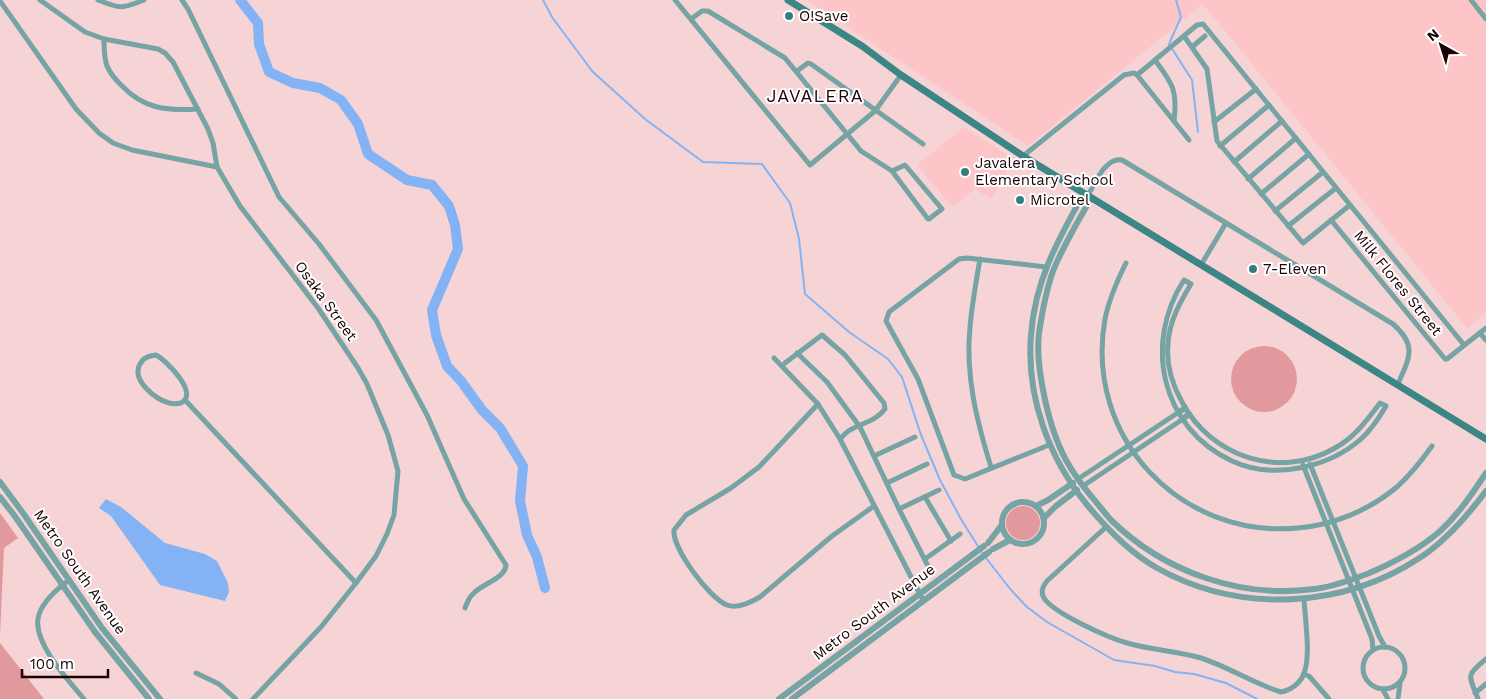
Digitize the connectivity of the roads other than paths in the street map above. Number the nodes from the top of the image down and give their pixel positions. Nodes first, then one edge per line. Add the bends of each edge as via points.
1 (40, 0) edge
2 (98, 0) edge
3 (144, 0) edge
4 (182, 0) edge
5 (675, 0) edge
6 (788, 0) edge
7 (1471, 0) edge
8 (0, 1) edge
9 (1486, 18) edge
10 (691, 19) junction
11 (1184, 36) junction
12 (1205, 36) dead end
13 (104, 39) junction
14 (1192, 47) junction
15 (1155, 60) junction
16 (796, 71) junction
17 (901, 75) junction
18 (1137, 75) junction
19 (1256, 89) junction
20 (1269, 105) junction
21 (198, 109) junction
22 (876, 111) junction
23 (1174, 121) junction
24 (1282, 121) junction
25 (1214, 122) junction
26 (847, 134) junction
27 (1296, 138) junction
28 (1189, 140) dead end
29 (923, 144) dead end
30 (1220, 146) junction
31 (1309, 154) junction
32 (1023, 156) junction
33 (1234, 162) junction
34 (217, 167) junction
35 (892, 171) junction
36 (1323, 172) junction
37 (1248, 179) junction
38 (1336, 188) junction
39 (1261, 194) junction
40 (1088, 195) junction
41 (1350, 205) junction
42 (1275, 211) junction
43 (1331, 220) junction
44 (1226, 223) junction
45 (1288, 226) junction
46 (980, 259) junction
47 (1126, 263) dead end
48 (1201, 264) junction
49 (1046, 267) junction
50 (1486, 328) edge
51 (1480, 333) junction
52 (1486, 340) edge
53 (1464, 345) junction
54 (797, 354) junction
55 (774, 358) dead end
56 (785, 363) dead end
57 (1398, 384) junction
58 (184, 400) junction
59 (818, 404) junction
60 (1185, 408) junction
61 (1179, 412) junction
62 (1189, 414) junction
63 (1182, 419) junction
64 (860, 427) junction
65 (915, 437) dead end
66 (840, 439) junction
67 (1486, 439) edge
68 (1049, 445) junction
69 (1129, 446) junction
70 (1432, 446) dead end
71 (1133, 452) junction
72 (874, 456) junction
73 (1308, 458) junction
74 (1301, 460) junction
75 (927, 464) dead end
76 (1311, 465) junction
77 (991, 467) junction
78 (1304, 467) junction
79 (1486, 473) edge
80 (1078, 479) junction
81 (0, 482) edge
82 (887, 483) junction
83 (1070, 484) junction
84 (1083, 486) junction
85 (940, 490) dead end
86 (1075, 491) junction
87 (1486, 491) edge
88 (0, 497) edge
89 (925, 497) junction
90 (874, 506) junction
91 (1036, 506) junction
92 (899, 509) junction
93 (1044, 518) junction
94 (1333, 522) junction
95 (1326, 524) junction
96 (1001, 526) junction
97 (1106, 527) junction
98 (960, 534) dead end
99 (1010, 540) junction
100 (951, 541) junction
101 (988, 548) junction
102 (978, 555) junction
103 (924, 559) junction
104 (931, 572) dead end
105 (69, 580) junction
106 (1352, 580) junction
107 (356, 584) junction
108 (62, 585) junction
109 (1355, 588) junction
110 (919, 593) junction
111 (1304, 599) junction
112 (923, 600) junction
113 (465, 608) dead end
114 (1386, 647) junction
115 (1373, 650) junction
116 (1486, 659) edge
117 (196, 673) dead end
118 (1304, 674) junction
119 (1400, 683) junction
120 (1486, 684) edge
121 (1383, 690) junction
122 (1477, 696) edge
123 (84, 699) edge
124 (149, 699) edge
125 (160, 699) edge
126 (236, 699) edge
127 (253, 699) edge
128 (779, 699) edge
129 (792, 699) edge
130 (1329, 699) edge
131 (1388, 699) edge
132 (1398, 699) edge

1 - 13 street via 85,32
2 - 3 street via 121,7
4 - 113 street via 279,198 319,244 376,320 426,414 464,500 506,565 496,579 472,594
5 - 10 street
6 - 17 main road via 862,46
7 - 9 street
8 - 34 street via 76,109 99,133 132,150
10 - 16 street via 702,11 708,11 783,55
10 - 26 street via 808,164
11 - 14 street
11 - 15 street
11 - 19 street via 1203,24
12 - 14 street
13 - 21 street via 166,53
13 - 21 street via 107,65 132,96 160,108
14 - 25 street via 1207,69
15 - 18 street
15 - 23 street via 1172,84
16 - 22 street via 811,64
16 - 26 street
17 - 22 street
17 - 32 main road
18 - 23 street
18 - 32 street via 1124,75
19 - 20 street
19 - 25 street
20 - 24 street
20 - 30 street
21 - 34 street via 213,143
22 - 26 street
22 - 29 street
23 - 28 street
24 - 27 street
24 - 33 street
25 - 30 street
26 - 35 street via 861,151
27 - 31 street
27 - 37 street
30 - 33 street
31 - 36 street
31 - 39 street
32 - 40 main road
33 - 37 street
34 - 107 street, Osaka Street via 240,206 318,308 358,368 368,384 388,435 398,471 394,515 376,556
35 - 35 street via 905,165 942,209 928,219
36 - 38 street
36 - 42 street
37 - 39 street
38 - 41 street
38 - 45 street
39 - 42 street
40 - 44 street via 1108,164 1118,159
40 - 48 main road
40 - 49 street via 1055,244
40 - 80 street via 1053,272 1039,336 1040,364 1051,422 1065,459
41 - 43 street
41 - 53 street
42 - 45 street
43 - 45 street via 1302,243
43 - 53 street, Milk Flores Street via 1444,358
44 - 48 street
44 - 57 street via 1398,328 1410,352
46 - 49 street
46 - 77 street via 969,357 972,394
46 - 77 street via 954,262 889,312 886,321 918,379 954,475 965,479
47 - 69 street via 1109,306 1102,357 1113,412
48 - 57 main road
49 - 68 street via 1035,304 1030,366 1034,395
50 - 51 street
51 - 52 street
51 - 53 street
54 - 56 street
54 - 64 street via 827,382
54 - 64 street via 822,335 864,376 886,406 879,415
55 - 59 street
57 - 67 main road
58 - 58 street via 186,387 162,358 156,355 142,360 138,376 143,385 169,403 178,404
58 - 107 street
59 - 66 street
59 - 90 street via 759,467 686,516 674,530 675,544 714,598 739,606 760,597 832,536
60 - 61 street
60 - 61 street via 1171,376 1168,360 1170,331 1191,284 1184,280 1167,314 1162,342 1164,376
60 - 62 street
61 - 63 street
61 - 69 street
62 - 63 street
62 - 74 street via 1215,442 1238,454 1266,462
63 - 71 street
63 - 78 street via 1200,440 1234,462 1264,469
64 - 66 street
64 - 72 street
65 - 72 street
66 - 90 street
68 - 77 street
68 - 83 street
69 - 71 street
69 - 80 street
70 - 94 street via 1398,486 1367,507
71 - 84 street
71 - 95 street via 1160,483 1211,516 1268,529
72 - 82 street
73 - 74 street
73 - 76 street
73 - 76 street via 1352,437 1380,403 1386,406 1360,440 1339,454
74 - 78 street
75 - 82 street
76 - 78 street
76 - 94 street
78 - 95 street
79 - 106 street via 1459,511 1439,532 1392,564
80 - 83 street
80 - 84 street
81 - 105 street, Metro South Avenue
82 - 92 street
83 - 86 street
83 - 91 street
84 - 86 street
84 - 106 street via 1110,519 1144,547 1177,567 1217,582 1274,591 1316,589
85 - 89 street
86 - 93 street
86 - 97 street
87 - 109 street via 1467,516 1423,556 1396,572
88 - 108 street, Metro South Avenue
89 - 92 street
89 - 100 street
90 - 110 street
91 - 93 street
91 - 96 street, Metro South Avenue via 1024,502 1012,504 1003,514
92 - 103 street
93 - 99 street via 1042,532 1035,541 1021,544
94 - 95 street
94 - 106 street
95 - 106 street
96 - 99 street
96 - 101 street, Metro South Avenue
97 - 111 street via 1156,567 1214,592 1244,598
97 - 118 street via 1044,585 1043,598 1048,604 1080,624 1126,643 1199,658 1282,692 1290,690
98 - 100 street
99 - 101 street, Metro South Avenue
100 - 103 street
101 - 102 street, Metro South Avenue
102 - 110 street, Metro South Avenue
102 - 112 street, Metro South Avenue
103 - 104 street
105 - 108 street
105 - 125 street, Metro South Avenue via 102,628
106 - 109 street
107 - 127 street, Osaka Street via 321,627
108 - 123 street via 44,604 38,619 40,636 50,657
108 - 124 street, Metro South Avenue
109 - 111 street
109 - 114 street
109 - 115 street
110 - 112 street
110 - 128 street, Metro South Avenue
111 - 118 street via 1307,660
112 - 129 street, Metro South Avenue
114 - 115 street
114 - 119 street via 1404,660 1405,672
115 - 121 street via 1364,662 1364,675 1372,685
116 - 122 street via 1472,670 1470,676
117 - 126 street via 219,684
118 - 130 street
119 - 121 street
119 - 132 street
120 - 122 street
121 - 131 street

